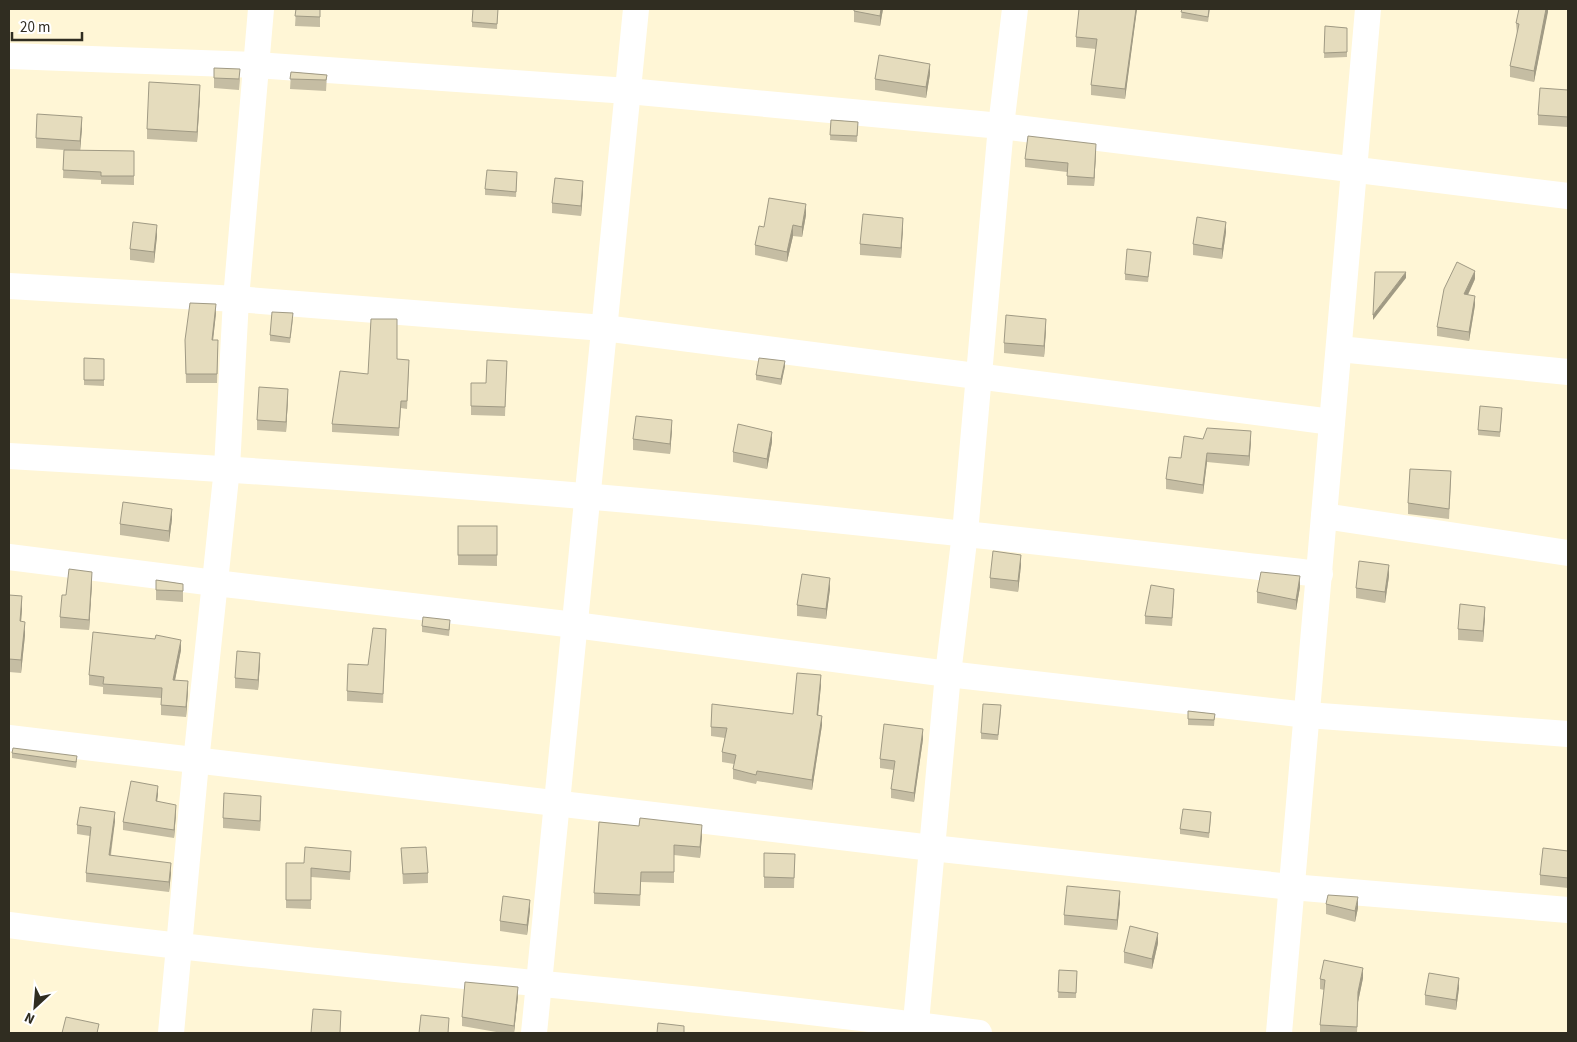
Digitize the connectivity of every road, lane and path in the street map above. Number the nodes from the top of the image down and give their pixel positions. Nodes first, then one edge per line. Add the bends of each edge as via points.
1 (261, 9) edge
2 (636, 9) edge
3 (1015, 9) edge
4 (1368, 9) edge
5 (9, 56) edge
6 (256, 65) junction
7 (628, 91) junction
8 (1001, 126) junction
9 (1354, 170) junction
10 (1568, 196) edge
11 (9, 286) edge
12 (236, 299) junction
13 (604, 328) junction
14 (1339, 349) junction
15 (1568, 372) edge
16 (978, 377) junction
17 (1332, 422) junction
18 (9, 456) edge
19 (227, 468) junction
20 (586, 496) junction
21 (1324, 516) junction
22 (965, 534) junction
23 (1568, 552) edge
24 (9, 557) edge
25 (1320, 574) junction
26 (215, 584) junction
27 (575, 625) junction
28 (948, 674) junction
29 (1307, 715) junction
30 (1568, 734) edge
31 (9, 738) edge
32 (196, 762) junction
33 (558, 803) junction
34 (932, 848) junction
35 (1291, 888) junction
36 (1568, 910) edge
37 (9, 925) edge
38 (178, 948) junction
39 (539, 984) junction
40 (916, 1029) edge
41 (171, 1033) edge
42 (534, 1033) edge
43 (979, 1033) edge
44 (1279, 1033) edge

1 - 6 street
2 - 7 street
3 - 8 street
4 - 9 street
5 - 6 street
6 - 7 street
6 - 12 street
7 - 8 street
7 - 13 street
8 - 9 street
8 - 16 street
9 - 10 street
9 - 14 street
11 - 12 street
12 - 13 street
12 - 19 street
13 - 16 street
13 - 20 street
14 - 15 street
14 - 17 street
16 - 17 street
16 - 22 street
17 - 21 street
18 - 19 street
19 - 20 street
19 - 26 street
20 - 22 street
20 - 27 street
21 - 23 street
21 - 25 street
22 - 25 street
22 - 28 street
24 - 26 street
25 - 29 street
26 - 27 street
26 - 32 street
27 - 28 street
27 - 33 street
28 - 29 street
28 - 34 street
29 - 30 street
29 - 35 street
31 - 32 street
32 - 33 street
32 - 38 street
33 - 34 street
33 - 39 street
34 - 35 street
34 - 40 street
35 - 36 street
35 - 44 street
37 - 38 street
38 - 39 street
38 - 41 street
39 - 40 street
39 - 42 street
40 - 43 street

